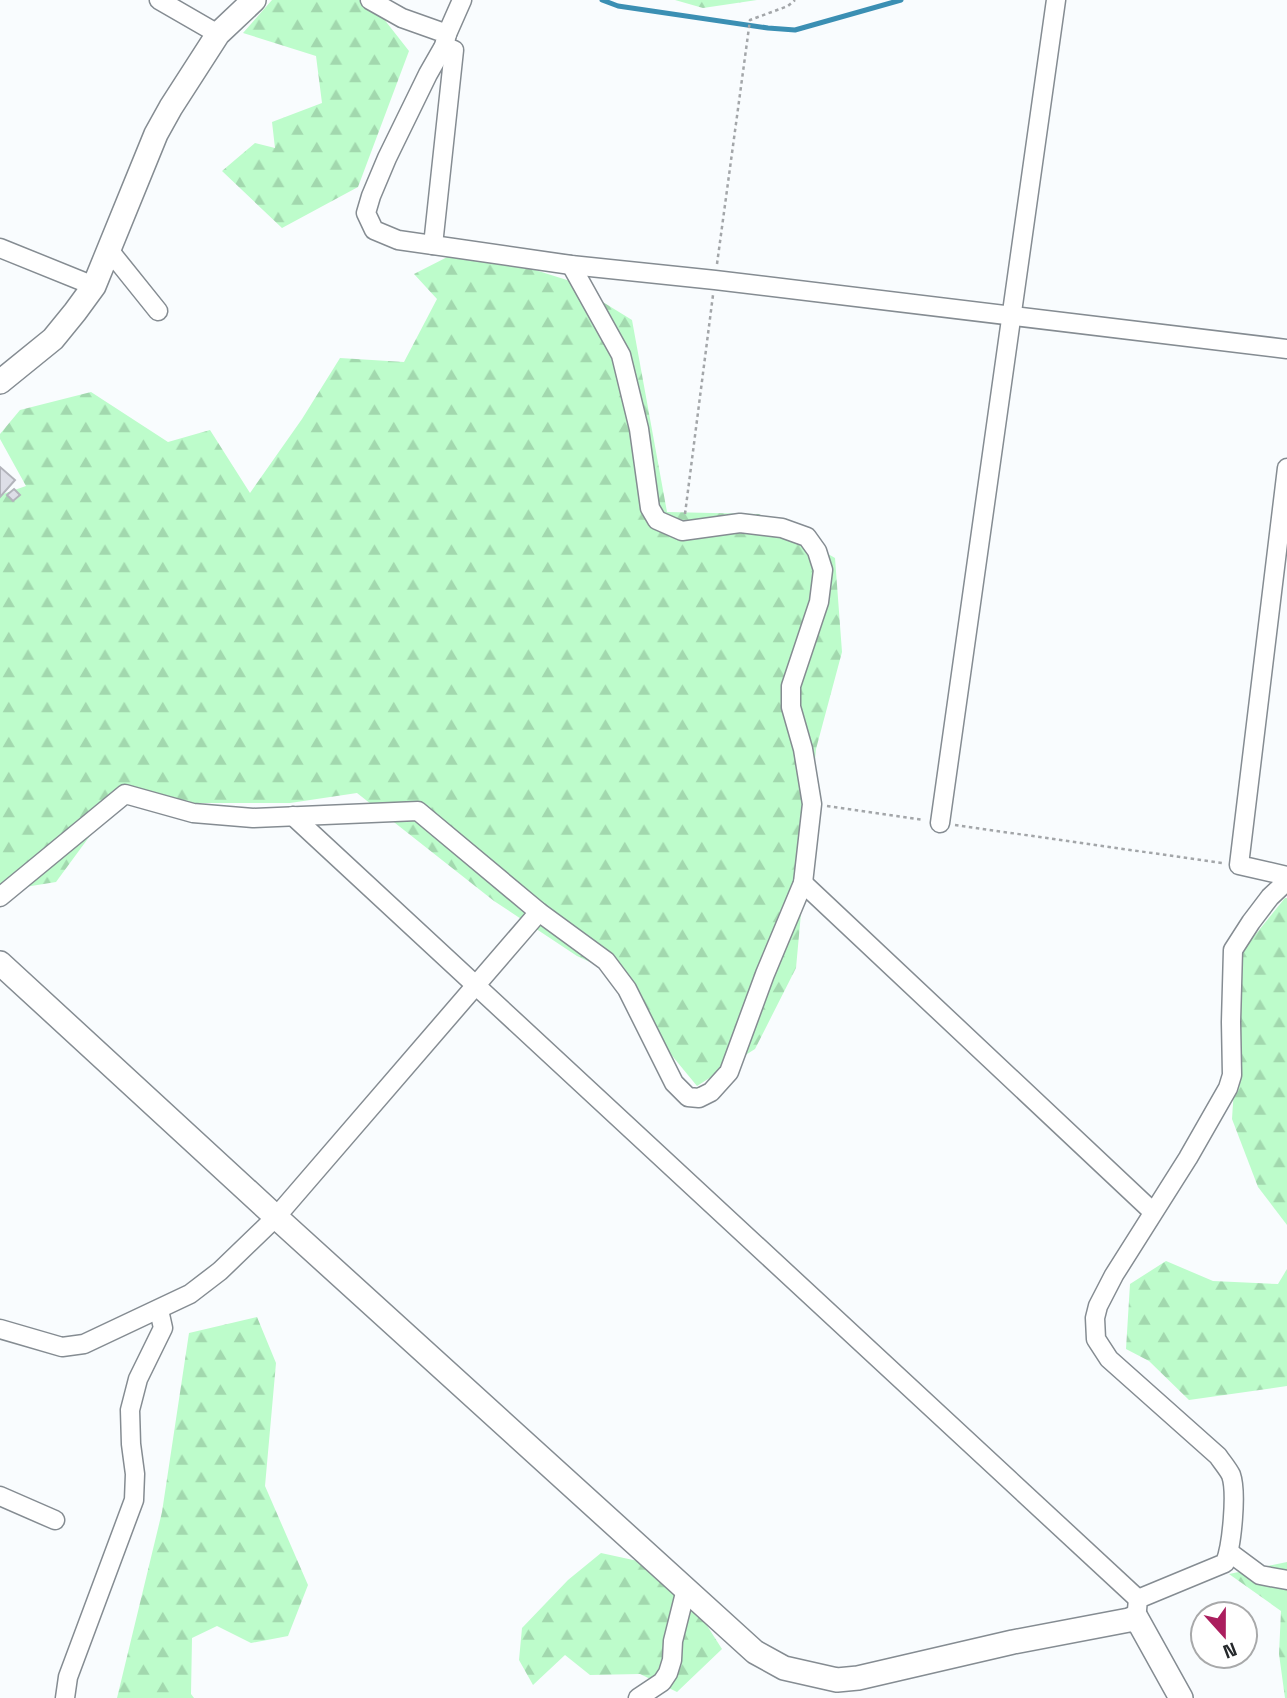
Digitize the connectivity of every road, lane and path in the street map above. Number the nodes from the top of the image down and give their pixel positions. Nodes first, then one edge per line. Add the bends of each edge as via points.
1 (159, 0) edge
2 (254, 0) edge
3 (370, 0) edge
4 (462, 0) edge
5 (794, 0) edge
6 (1056, 0) edge
7 (218, 34) junction
8 (445, 40) junction
9 (433, 245) junction
10 (0, 248) edge
11 (109, 250) junction
12 (571, 265) junction
13 (715, 280) junction
14 (94, 286) junction
15 (158, 311) dead end
16 (1012, 316) junction
17 (1287, 349) edge
18 (0, 382) edge
19 (1287, 468) edge
20 (682, 531) junction
21 (811, 804) junction
22 (293, 816) junction
23 (940, 822) junction
24 (1239, 865) junction
25 (1287, 876) edge
26 (1287, 881) edge
27 (803, 883) junction
28 (0, 897) edge
29 (539, 912) junction
30 (0, 963) edge
31 (476, 985) junction
32 (1153, 1212) junction
33 (276, 1217) junction
34 (159, 1310) junction
35 (0, 1329) edge
36 (0, 1496) edge
37 (55, 1520) dead end
38 (1229, 1552) junction
39 (1287, 1580) edge
40 (685, 1589) junction
41 (1137, 1608) junction
42 (65, 1698) edge
43 (638, 1698) edge
44 (1181, 1698) edge

1 - 7 street
2 - 7 street
3 - 8 street
4 - 8 street
5 - 13 path via 750,19
6 - 16 street
7 - 11 street via 156,134
8 - 9 street via 454,50
8 - 9 street via 387,158 366,213 374,230 398,240
9 - 12 street
10 - 14 street
11 - 14 street
11 - 15 street
12 - 13 street
12 - 20 street via 621,355 639,429 650,508 657,520
13 - 16 street
13 - 20 path
14 - 18 street via 53,339
16 - 17 street
16 - 23 street
19 - 24 street
20 - 21 street via 740,523 782,528 807,537 817,551 823,570 819,601 792,686 791,708
21 - 23 path
21 - 27 street
22 - 28 street via 193,813 125,794
22 - 29 street via 418,811
22 - 31 street
23 - 24 path
24 - 25 street
26 - 32 street via 1270,897 1233,950 1232,1075
27 - 29 street via 729,1073 699,1098 688,1097 674,1083 626,989 606,961
27 - 32 street
29 - 31 street
30 - 33 street
31 - 33 street
31 - 41 street
32 - 38 street via 1098,1306 1096,1339 1109,1359 1218,1456 1231,1475
33 - 34 street via 220,1271
33 - 40 street
34 - 35 street via 84,1345 62,1347
34 - 42 street via 163,1328 138,1379 130,1410 134,1500 68,1677
36 - 37 street
38 - 39 street via 1260,1575
38 - 41 street via 1225,1563
40 - 41 street via 755,1651 784,1668 837,1680 1115,1623
40 - 43 street via 668,1673
41 - 44 street

